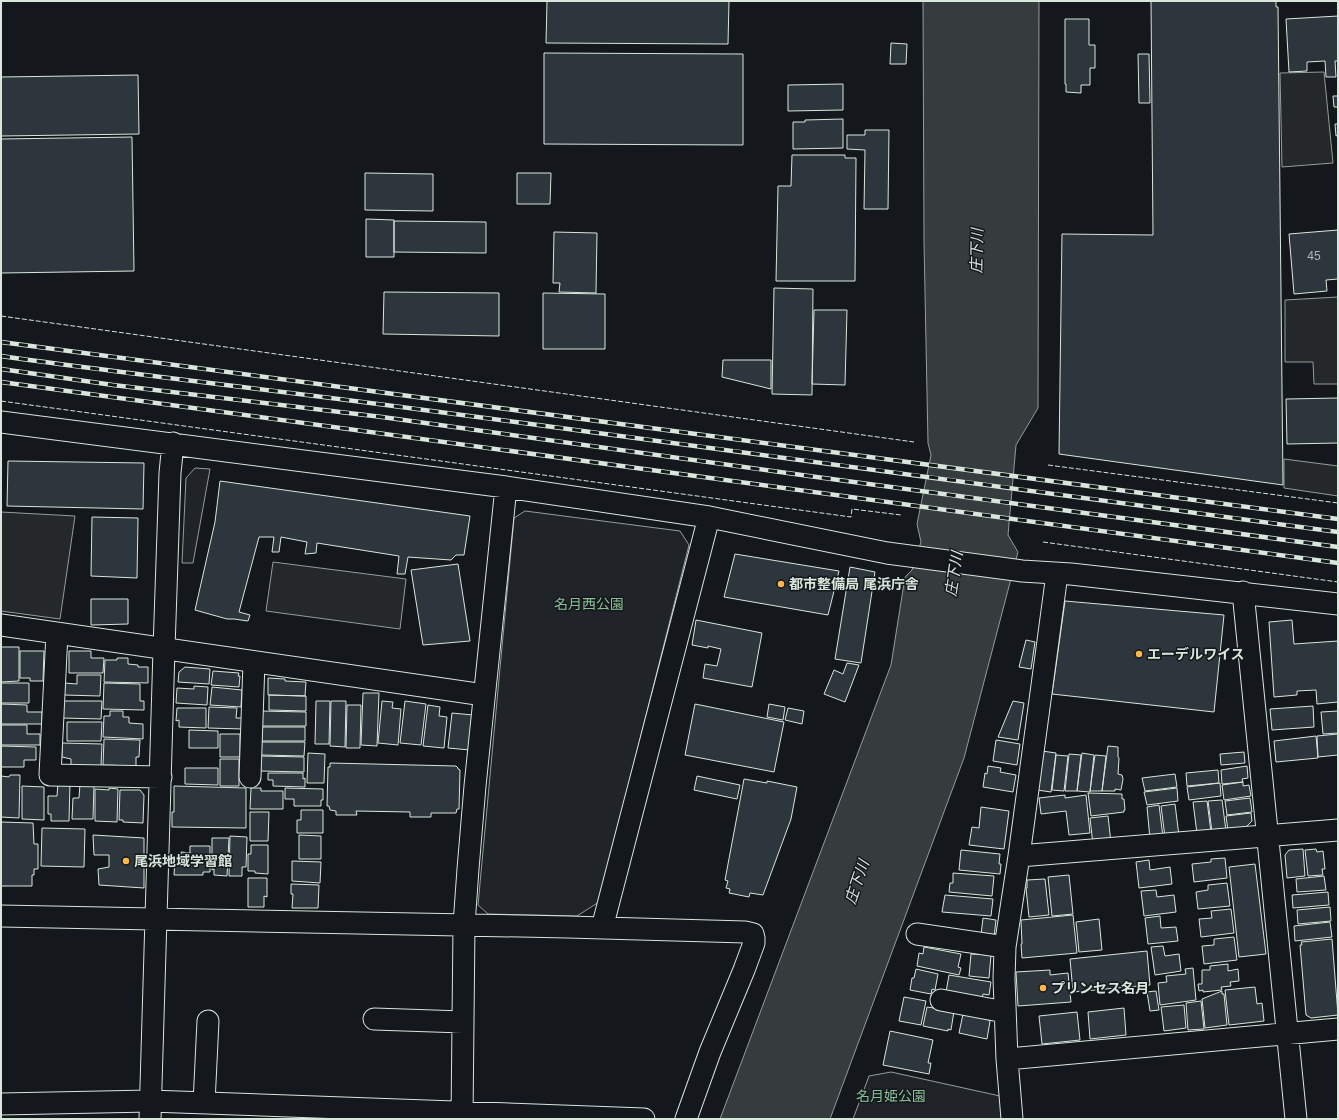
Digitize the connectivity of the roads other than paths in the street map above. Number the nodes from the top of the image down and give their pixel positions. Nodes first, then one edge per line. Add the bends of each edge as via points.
1 (1, 422) edge
2 (173, 443) junction
3 (506, 487) junction
4 (709, 517) junction
5 (1056, 574) junction
6 (1243, 592) junction
7 (1338, 604) edge
8 (1, 625) edge
9 (57, 633) junction
10 (164, 649) junction
11 (254, 662) junction
12 (484, 695) junction
13 (160, 777) junction
14 (250, 777) dead end
15 (1338, 830) edge
16 (1267, 836) junction
17 (1019, 856) junction
18 (1, 916) edge
19 (156, 919) junction
20 (464, 925) junction
21 (602, 928) junction
22 (917, 934) dead end
23 (1005, 947) junction
24 (941, 1000) dead end
25 (1005, 1012) junction
26 (374, 1019) dead end
27 (208, 1021) dead end
28 (463, 1022) junction
29 (1338, 1029) edge
30 (1287, 1034) junction
31 (1007, 1059) junction
32 (204, 1103) junction
33 (1, 1104) edge
34 (150, 1110) edge
35 (462, 1116) edge
36 (644, 1119) edge
37 (686, 1119) edge
38 (1012, 1119) edge
39 (1296, 1119) edge

1 - 2 street
2 - 3 street
2 - 10 street
3 - 4 street
3 - 12 street
4 - 5 street via 887,553
4 - 21 street
5 - 6 street
5 - 17 street
6 - 7 street
6 - 16 street
8 - 9 street
9 - 10 street
9 - 13 street via 50,775
10 - 11 street
10 - 13 street
11 - 12 street
11 - 14 street
12 - 20 street
13 - 19 street
15 - 16 street
16 - 17 street
16 - 30 street
17 - 23 street
18 - 19 street
19 - 20 street
19 - 34 street
20 - 21 street
20 - 28 street
21 - 37 street via 753,934 754,943
22 - 23 street
23 - 25 street
24 - 25 street
25 - 31 street
26 - 28 street
27 - 32 street
28 - 35 street
29 - 30 street
30 - 31 street
30 - 39 street
31 - 38 street
32 - 34 street
32 - 35 street
33 - 34 street
35 - 36 street

